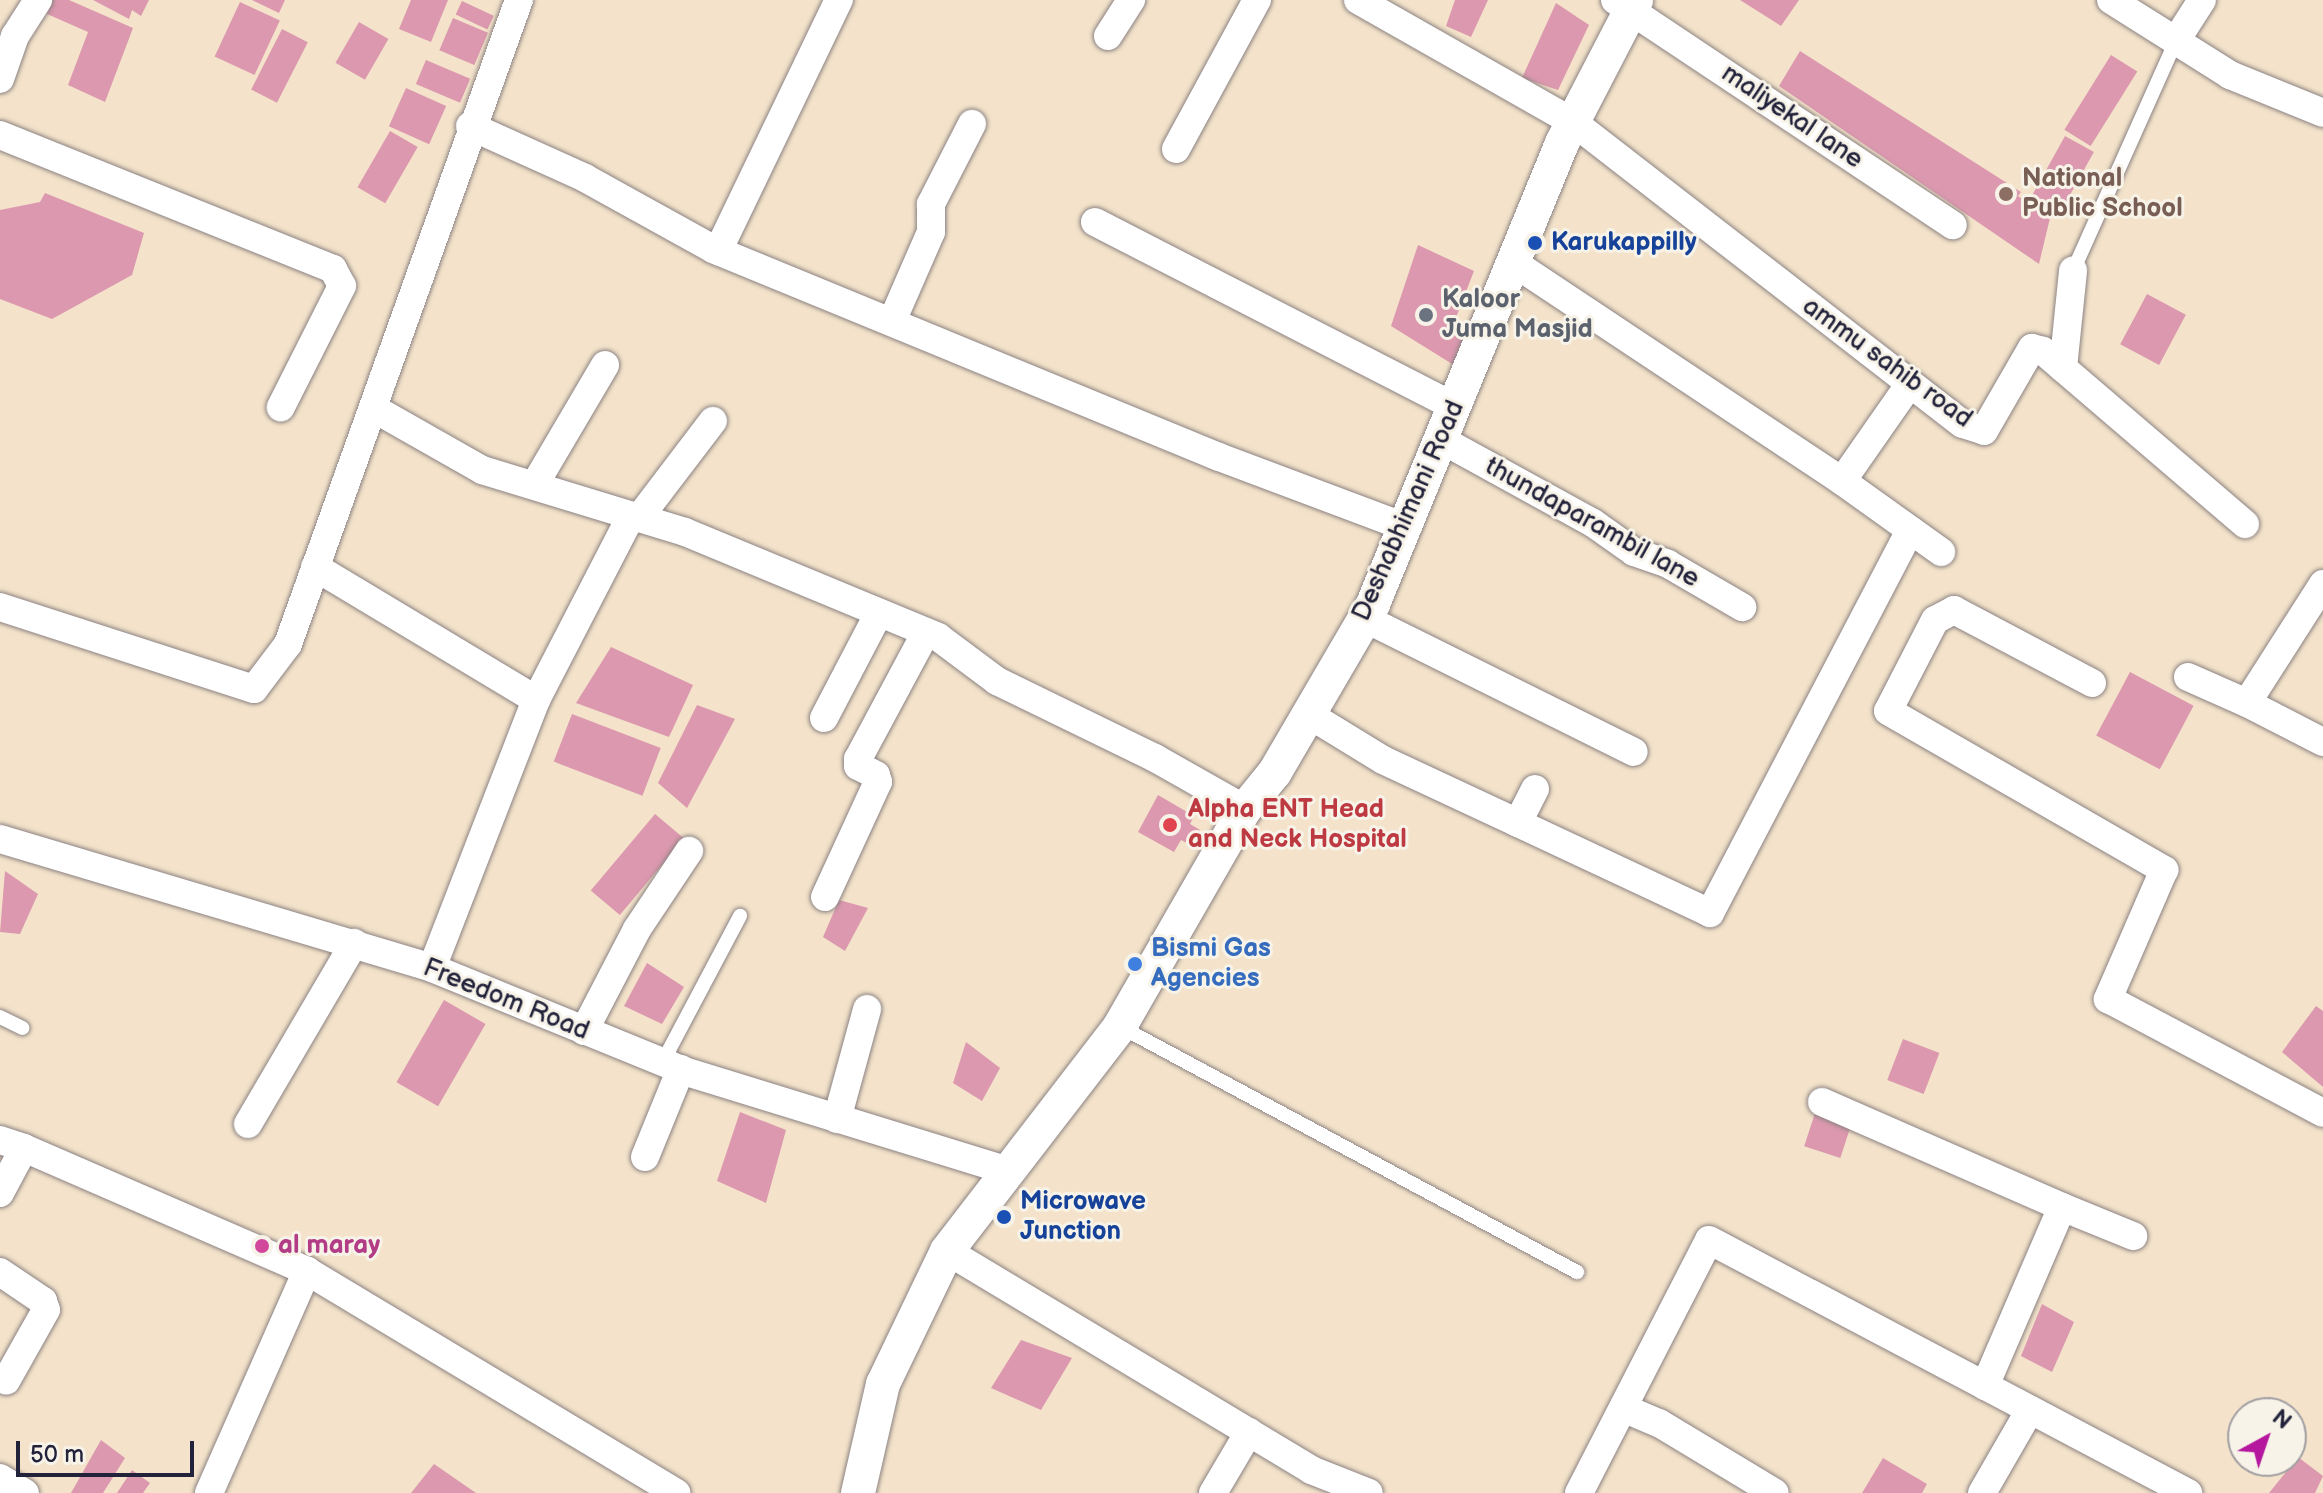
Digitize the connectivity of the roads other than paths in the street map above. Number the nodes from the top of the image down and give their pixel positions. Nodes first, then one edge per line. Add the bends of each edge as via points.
1 (38, 0) edge
2 (519, 0) edge
3 (839, 0) edge
4 (1131, 0) edge
5 (1257, 0) edge
6 (1358, 0) edge
7 (2111, 0) edge
8 (2202, 0) edge
9 (1628, 3) edge
10 (1108, 36) dead end
11 (2177, 39) junction
12 (0, 79) edge
13 (2323, 113) edge
14 (1573, 122) junction
15 (972, 124) dead end
16 (470, 126) junction
17 (0, 135) edge
18 (1176, 149) dead end
19 (1095, 222) dead end
20 (1953, 225) dead end
21 (718, 251) junction
22 (1514, 263) junction
23 (2073, 271) joint
24 (893, 319) junction
25 (605, 365) dead end
26 (2063, 368) junction
27 (1909, 385) junction
28 (281, 407) dead end
29 (1455, 407) junction
30 (373, 408) junction
31 (713, 421) dead end
32 (1442, 440) junction
33 (1842, 481) junction
34 (535, 484) junction
35 (635, 517) junction
36 (2245, 524) dead end
37 (1405, 527) junction
38 (1910, 530) junction
39 (1941, 552) dead end
40 (315, 567) junction
41 (2323, 584) edge
42 (0, 607) edge
43 (1742, 607) dead end
44 (879, 613) junction
45 (1364, 618) junction
46 (926, 632) junction
47 (2188, 677) dead end
48 (2092, 683) dead end
49 (536, 700) junction
50 (2247, 703) junction
51 (1308, 714) junction
52 (824, 718) dead end
53 (2323, 742) edge
54 (1634, 752) dead end
55 (1535, 789) dead end
56 (1245, 809) junction
57 (1518, 823) junction
58 (0, 839) edge
59 (689, 851) dead end
60 (825, 897) dead end
61 (740, 916) dead end
62 (354, 943) junction
63 (432, 968) junction
64 (867, 1009) dead end
65 (0, 1017) edge
66 (1120, 1026) junction
67 (23, 1028) dead end
68 (584, 1031) junction
69 (675, 1067) junction
70 (1822, 1102) dead end
71 (2323, 1113) edge
72 (837, 1119) junction
73 (248, 1124) dead end
74 (12, 1144) edge
75 (645, 1157) dead end
76 (1008, 1171) junction
77 (0, 1193) edge
78 (2062, 1207) junction
79 (2133, 1236) dead end
80 (947, 1251) junction
81 (307, 1271) junction
82 (0, 1272) edge
83 (1577, 1272) dead end
84 (6, 1381) dead end
85 (1985, 1386) junction
86 (1623, 1408) junction
87 (2030, 1410) junction
88 (1249, 1432) junction
89 (0, 1478) edge
90 (25, 1493) edge
91 (209, 1493) edge
92 (676, 1493) edge
93 (858, 1493) edge
94 (1213, 1493) edge
95 (1369, 1493) edge
96 (1579, 1493) edge
97 (1775, 1493) edge
98 (1982, 1493) edge
99 (2188, 1493) edge

1 - 12 street via 15,36
2 - 16 street
3 - 21 street
4 - 10 street
5 - 18 street
6 - 14 street, ammu sahib road
7 - 11 street
8 - 11 street
9 - 14 street, Deshabhimani Road
9 - 20 street, maliyekal lane
11 - 13 street via 2230,75
11 - 23 lane
14 - 22 street, Deshabhimani Road
14 - 27 street, ammu sahib road
15 - 24 street via 931,204 931,232
16 - 21 street via 585,178
16 - 30 street
17 - 28 street via 333,269 342,286
19 - 29 street
21 - 24 street
22 - 29 street, Deshabhimani Road
22 - 33 street
23 - 26 street
24 - 37 street via 1204,451
25 - 34 street
26 - 27 street, ammu sahib road via 2032,348 1984,431 1963,424
26 - 36 street, ammu sahib road
27 - 33 street
29 - 32 street, Deshabhimani Road
30 - 34 street via 482,470
30 - 40 street
31 - 35 street
32 - 37 street, Deshabhimani Road
32 - 43 street, thundaparambil lane via 1593,523 1634,552 1668,564
33 - 38 street
34 - 35 street
35 - 44 street
35 - 49 street
37 - 45 street, Deshabhimani Road
38 - 39 street
38 - 57 street via 1710,913
40 - 42 street via 288,644 254,689
40 - 49 street
41 - 50 street
44 - 46 street
44 - 52 street
45 - 51 street, Deshabhimani Road
45 - 54 street
46 - 56 street via 997,681 1155,758
46 - 60 street via 858,759 858,766 876,775 878,782
47 - 50 street
48 - 71 street via 1954,610 1935,620 1888,711 2164,870 2108,999
49 - 63 street
50 - 53 street
51 - 56 street, Deshabhimani Road
51 - 57 street via 1383,760
55 - 57 street
56 - 66 street, Deshabhimani Road
58 - 62 street, Freedom Road
59 - 68 street via 637,929
61 - 69 lane via 669,1050
62 - 63 street, Freedom Road
62 - 73 street
63 - 68 street, Freedom Road
64 - 72 street
65 - 67 lane
66 - 76 street, Deshabhimani Road
66 - 83 lane
68 - 69 street, Freedom Road
69 - 72 street, Freedom Road
69 - 75 street
70 - 78 street
72 - 76 street, Freedom Road
74 - 77 street
74 - 81 street
76 - 80 street, Deshabhimani Road
78 - 79 street
78 - 85 street
80 - 88 street
80 - 93 street, Deshabhimani Road via 883,1384
81 - 91 street
81 - 92 street
82 - 84 street via 43,1301 46,1310
85 - 86 street via 1709,1240
85 - 87 street
86 - 96 street
86 - 97 street via 1659,1423
87 - 98 street
87 - 99 street
88 - 94 street
88 - 95 street via 1311,1470
89 - 90 street

